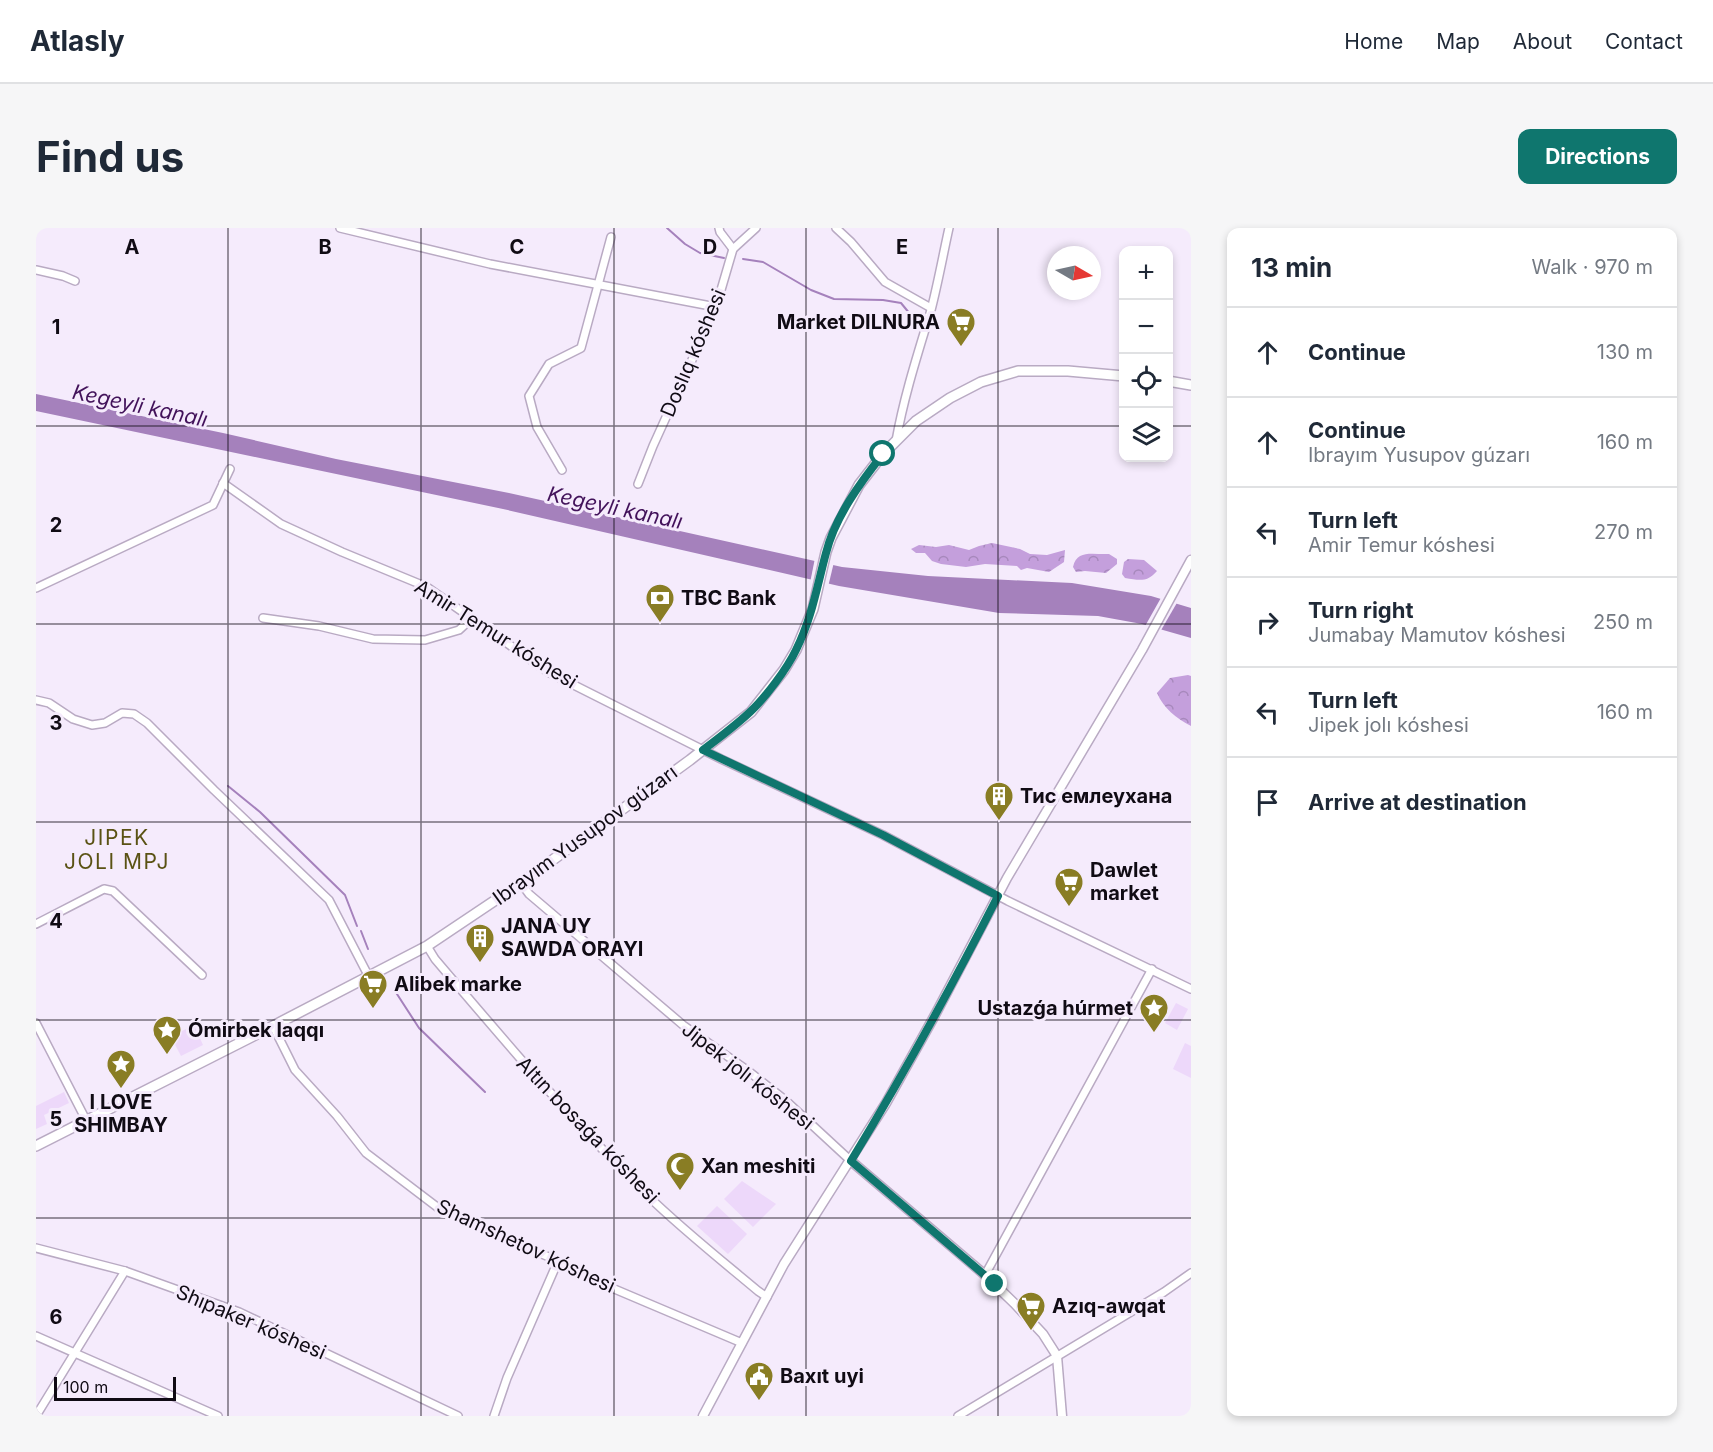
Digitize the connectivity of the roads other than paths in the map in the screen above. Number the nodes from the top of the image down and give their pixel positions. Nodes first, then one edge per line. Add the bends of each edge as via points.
1 (340, 228) edge
2 (719, 228) edge
3 (756, 228) edge
4 (836, 228) edge
5 (949, 228) edge
6 (611, 237) dead end
7 (733, 249) junction
8 (36, 270) edge
9 (75, 281) dead end
10 (599, 285) junction
11 (716, 307) junction
12 (931, 308) junction
13 (1119, 376) edge
14 (1191, 378) edge
15 (1173, 380) edge
16 (1173, 382) edge
17 (1191, 385) edge
18 (896, 441) junction
19 (230, 469) dead end
20 (562, 470) dead end
21 (223, 483) junction
22 (638, 484) dead end
23 (1189, 564) edge
24 (36, 588) edge
25 (263, 618) dead end
26 (472, 618) junction
27 (36, 700) edge
28 (703, 750) junction
29 (521, 883) junction
30 (998, 896) junction
31 (36, 924) edge
32 (427, 946) junction
33 (1152, 969) junction
34 (202, 975) dead end
35 (369, 977) junction
36 (1191, 989) edge
37 (36, 1023) edge
38 (273, 1026) junction
39 (86, 1120) junction
40 (36, 1146) edge
41 (851, 1161) junction
42 (36, 1248) edge
43 (558, 1261) junction
44 (125, 1271) junction
45 (1191, 1274) edge
46 (986, 1275) junction
47 (767, 1297) junction
48 (36, 1336) edge
49 (742, 1342) junction
50 (75, 1353) junction
51 (1057, 1356) junction
52 (36, 1416) edge
53 (218, 1416) edge
54 (458, 1416) edge
55 (494, 1416) edge
56 (703, 1416) edge
57 (958, 1416) edge
58 (1062, 1416) edge

1 - 10 street
2 - 7 street
3 - 7 street
4 - 12 street via 885,282
5 - 12 street
6 - 10 street
7 - 11 street, Doslıq kóshesi
8 - 9 street
10 - 11 street
10 - 20 street via 581,348 549,364 529,396 537,427
11 - 22 street, Doslıq kóshesi
12 - 18 street
13 - 18 main road, Ibrayım Yusupov gúzarı via 1018,371 981,382 950,398 916,421
14 - 15 main road
16 - 17 main road
18 - 28 main road, Ibrayım Yusupov gúzarı via 859,485 844,511 826,552 813,609 784,670 751,712
19 - 21 street
21 - 24 street via 213,505
21 - 26 street, Amir Temur kóshesi via 280,524 426,587
23 - 30 street
25 - 26 street via 373,639 425,640 459,630
26 - 28 street, Amir Temur kóshesi via 548,672
27 - 35 street via 92,725 122,713 134,714 147,723 330,900
28 - 29 main road, Ibrayım Yusupov gúzarı
28 - 30 street, Amir Temur kóshesi via 883,835
29 - 32 main road, Ibrayım Yusupov gúzarı
29 - 41 street, Jipek jolı kóshesi via 675,1018 785,1100
30 - 33 street, Amir Temur kóshesi
30 - 41 street
31 - 34 street via 104,889 112,891
32 - 35 main road, Ibrayım Yusupov gúzarı
32 - 47 street, Altın bosaǵa kóshesi via 518,1058 588,1135 649,1197
33 - 36 street, Amir Temur kóshesi
33 - 46 street
35 - 38 main road, Ibrayım Yusupov gúzarı
37 - 39 street
38 - 39 main road, Ibrayım Yusupov gúzarı
38 - 43 street, Shamshetov kóshesi via 294,1070 366,1153 441,1210
39 - 40 main road, Ibrayım Yusupov gúzarı
41 - 46 street, Jipek jolı kóshesi
41 - 47 street
42 - 44 street, Shıpaker kóshesi
43 - 49 street, Shamshetov kóshesi via 605,1285
43 - 55 street
44 - 50 street
44 - 54 street, Shıpaker kóshesi via 239,1312
45 - 51 street
46 - 51 street, Jipek jolı kóshesi via 1043,1334
47 - 49 street
48 - 50 street
49 - 56 street
50 - 52 street
50 - 53 street
51 - 57 street
51 - 58 street, Jipek jolı kóshesi

